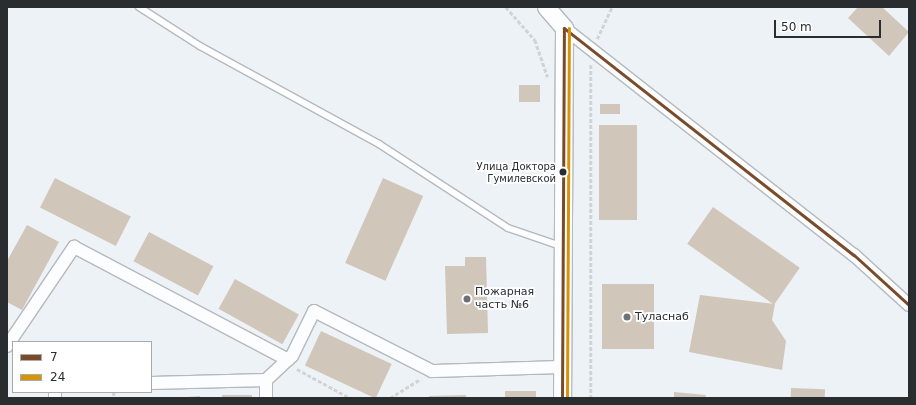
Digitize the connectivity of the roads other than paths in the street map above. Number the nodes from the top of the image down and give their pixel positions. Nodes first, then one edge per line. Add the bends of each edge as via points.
1 (139, 7) edge
2 (546, 7) edge
3 (564, 28) junction
4 (564, 246) junction
5 (909, 305) edge
6 (7, 346) edge
7 (287, 361) junction
8 (562, 367) junction
9 (266, 380) junction
10 (152, 382) edge
11 (266, 398) edge
12 (562, 398) edge

1 - 4 lane via 200,46 379,144 508,228
2 - 3 main road
3 - 4 main road
3 - 5 street via 591,52 854,255
4 - 8 main road
6 - 7 street via 74,247
7 - 8 street via 314,312 432,371
7 - 9 street
8 - 12 main road
9 - 10 street
9 - 11 street

